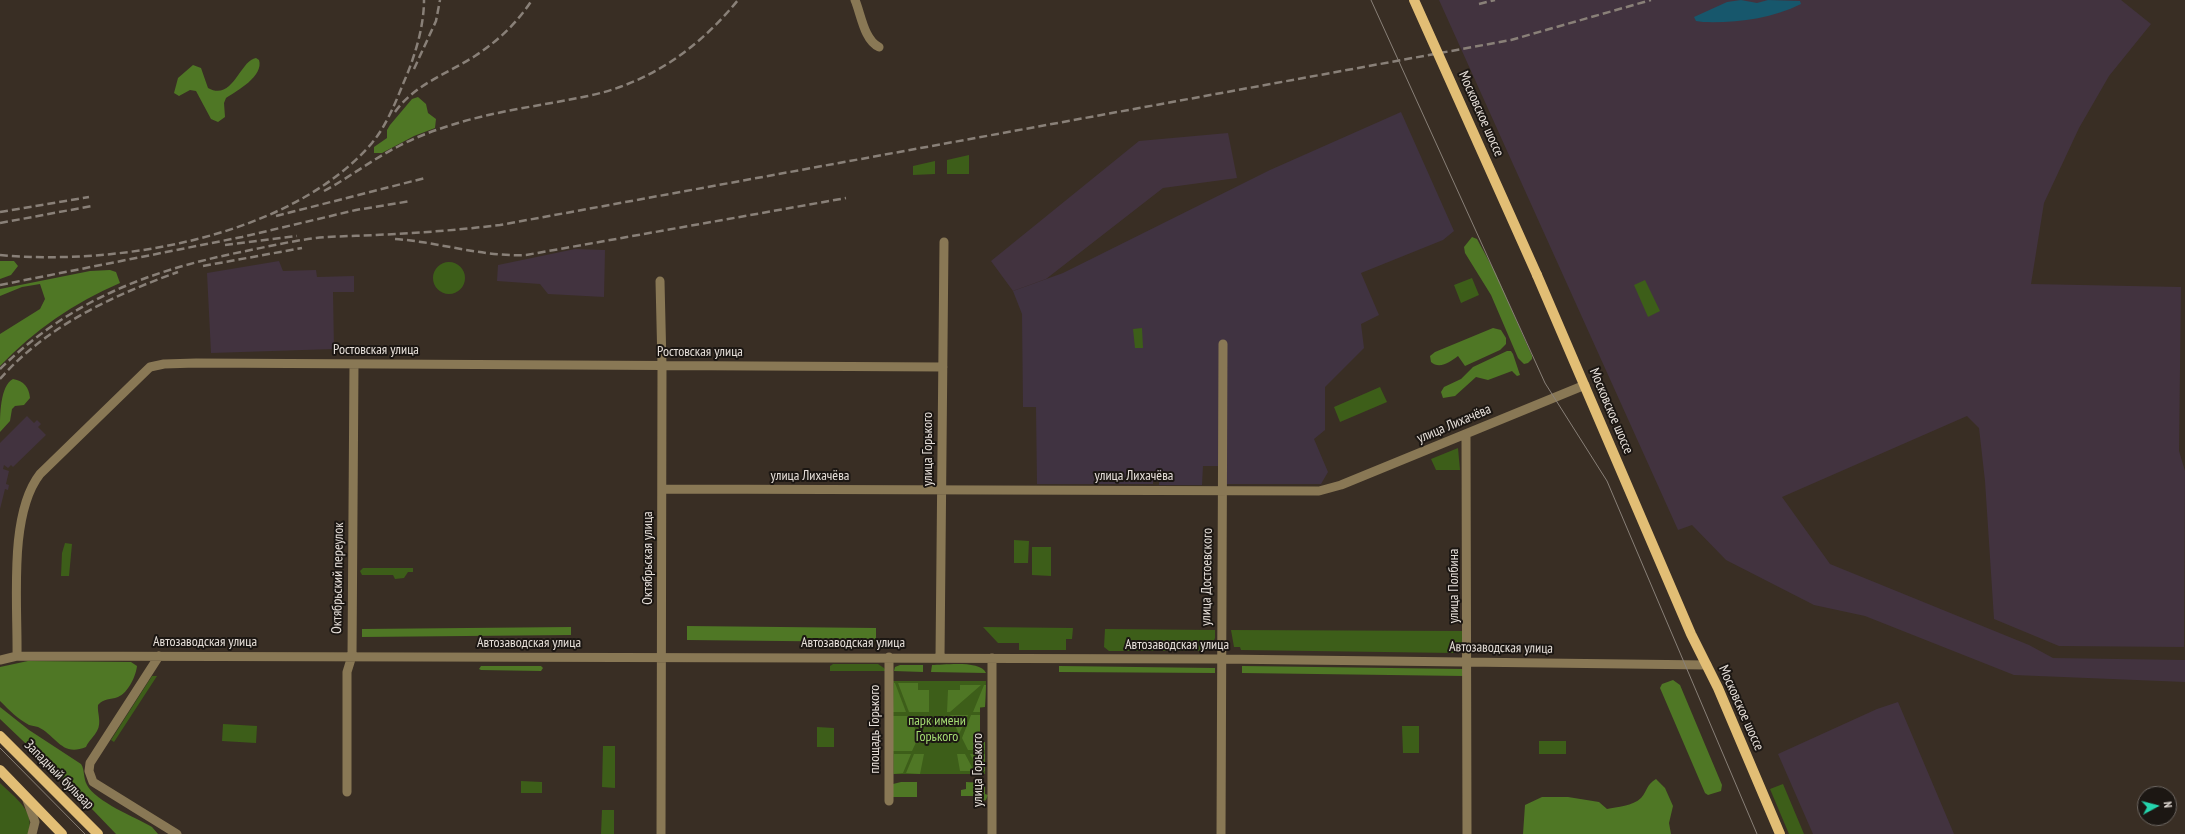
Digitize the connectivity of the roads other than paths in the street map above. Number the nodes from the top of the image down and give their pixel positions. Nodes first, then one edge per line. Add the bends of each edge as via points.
1 (855, 0) edge
2 (1414, 0) edge
3 (879, 47) dead end
4 (944, 242) dead end
5 (660, 281) dead end
6 (1223, 344) dead end
7 (354, 364) junction
8 (662, 366) junction
9 (943, 367) junction
10 (1585, 385) junction
11 (1466, 434) junction
12 (662, 489) junction
13 (1222, 490) junction
14 (942, 491) junction
15 (17, 656) junction
16 (159, 656) junction
17 (352, 656) junction
18 (662, 657) junction
19 (889, 657) junction
20 (940, 657) junction
21 (992, 658) junction
22 (1221, 659) junction
23 (0, 660) edge
24 (1468, 661) junction
25 (1707, 665) junction
26 (0, 736) edge
27 (0, 770) edge
28 (347, 792) dead end
29 (23, 794) junction
30 (889, 801) dead end
31 (32, 834) edge
32 (62, 834) edge
33 (98, 834) edge
34 (177, 834) edge
35 (661, 834) edge
36 (992, 834) edge
37 (1221, 834) edge
38 (1467, 834) edge
39 (1780, 834) edge

1 - 3 street via 867,33 874,45
2 - 10 main road, Московское шоссе, bridge
4 - 9 street, улица Горького
5 - 8 street, Октябрьская улица
6 - 13 street, улица Достоевского
7 - 8 street, Ростовская улица
7 - 15 street, Ростовская улица via 175,363 150,367 40,474 32,487 20,519
7 - 17 street, Октябрьский переулок
8 - 9 street, Ростовская улица
8 - 12 street, Октябрьская улица
9 - 14 street, улица Горького
10 - 11 street, улица Лихачёва
10 - 25 main road, Московское шоссе via 1691,634
11 - 13 street, улица Лихачёва via 1333,488 1319,491
11 - 24 street, улица Полбина
12 - 14 street, улица Лихачёва
12 - 18 street, Октябрьская улица
13 - 14 street, улица Лихачёва
13 - 22 street, улица Достоевского
14 - 20 street, улица Горького
15 - 16 street, Автозаводская улица
15 - 23 street, Автозаводская улица
16 - 17 street, Автозаводская улица
16 - 34 street via 90,763 89,771 92,782
17 - 18 street, Автозаводская улица
17 - 28 street, Октябрьский переулок via 347,672
18 - 19 street, Автозаводская улица
18 - 35 street, Октябрьская улица
19 - 20 street, Автозаводская улица
19 - 30 street, площадь Горького
20 - 21 street, Автозаводская улица
21 - 22 street, Автозаводская улица
21 - 36 street, улица Горького
22 - 24 street, Автозаводская улица
22 - 37 street, улица Достоевского
24 - 25 street, Автозаводская улица
24 - 38 street, улица Полбина
25 - 39 main road, Московское шоссе
26 - 33 main road, Западный бульвар
27 - 29 main road
29 - 31 street via 34,816
29 - 32 main road

